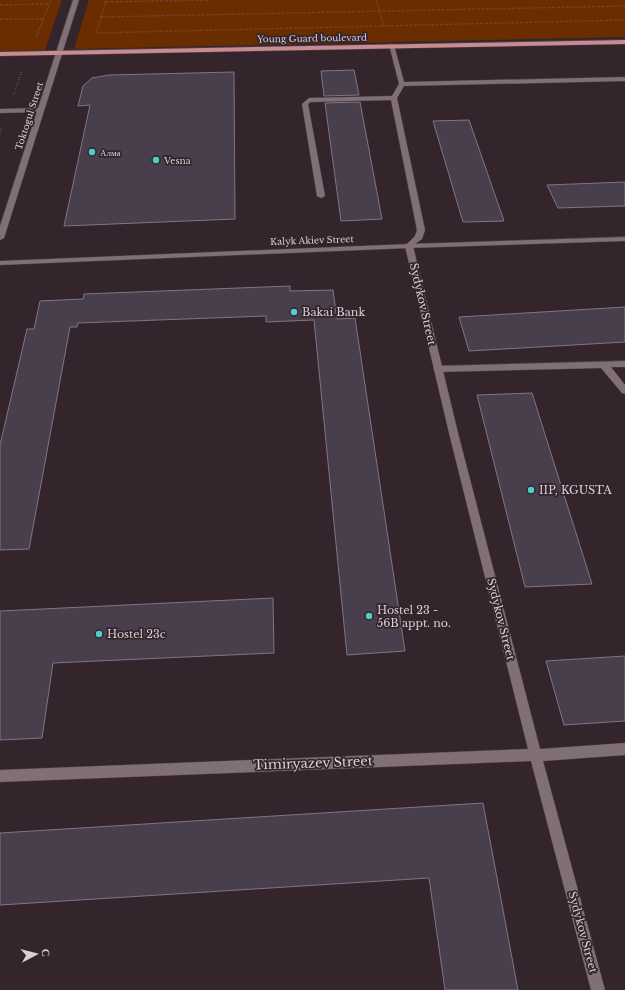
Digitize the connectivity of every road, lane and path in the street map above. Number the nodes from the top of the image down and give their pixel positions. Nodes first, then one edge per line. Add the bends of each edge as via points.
1 (51, 0) edge
2 (76, 0) edge
3 (209, 0) edge
4 (376, 0) edge
5 (106, 1) edge
6 (49, 4) junction
7 (0, 5) edge
8 (625, 6) edge
9 (380, 11) junction
10 (101, 17) junction
11 (43, 19) junction
12 (0, 20) edge
13 (625, 20) edge
14 (383, 26) junction
15 (34, 41) dead end
16 (625, 42) edge
17 (391, 45) junction
18 (58, 53) junction
19 (0, 54) edge
20 (625, 79) edge
21 (402, 84) junction
22 (394, 98) junction
23 (40, 110) junction
24 (0, 111) edge
25 (321, 196) dead end
26 (0, 238) edge
27 (625, 240) edge
28 (409, 246) junction
29 (0, 264) edge
30 (604, 364) junction
31 (625, 364) edge
32 (437, 369) junction
33 (625, 391) edge
34 (625, 749) edge
35 (535, 754) junction
36 (0, 776) edge
37 (598, 990) edge

1 - 6 path
2 - 18 street, Toktogul Street
3 - 5 path
4 - 9 path
5 - 10 path
6 - 7 path
6 - 11 path
8 - 9 path
9 - 10 path
9 - 14 path
10 - 14 path via 96,33
11 - 12 path
11 - 15 path
13 - 14 path
16 - 17 main road, Young Guard boulevard
17 - 18 main road, Young Guard boulevard
17 - 21 street
18 - 19 main road, Young Guard boulevard
18 - 23 street, Toktogul Street
20 - 21 street
21 - 22 street
22 - 25 street via 309,100 305,104
22 - 28 street via 421,230 419,237
23 - 24 street
23 - 26 street, Toktogul Street
27 - 28 street, Kalyk Akiev Street
28 - 29 street, Kalyk Akiev Street
28 - 32 street, Sydykov Street
30 - 31 street
30 - 32 street
30 - 33 street
32 - 35 street, Sydykov Street
34 - 35 street, Timiryazev Street
35 - 36 street, Timiryazev Street
35 - 37 street, Sydykov Street

